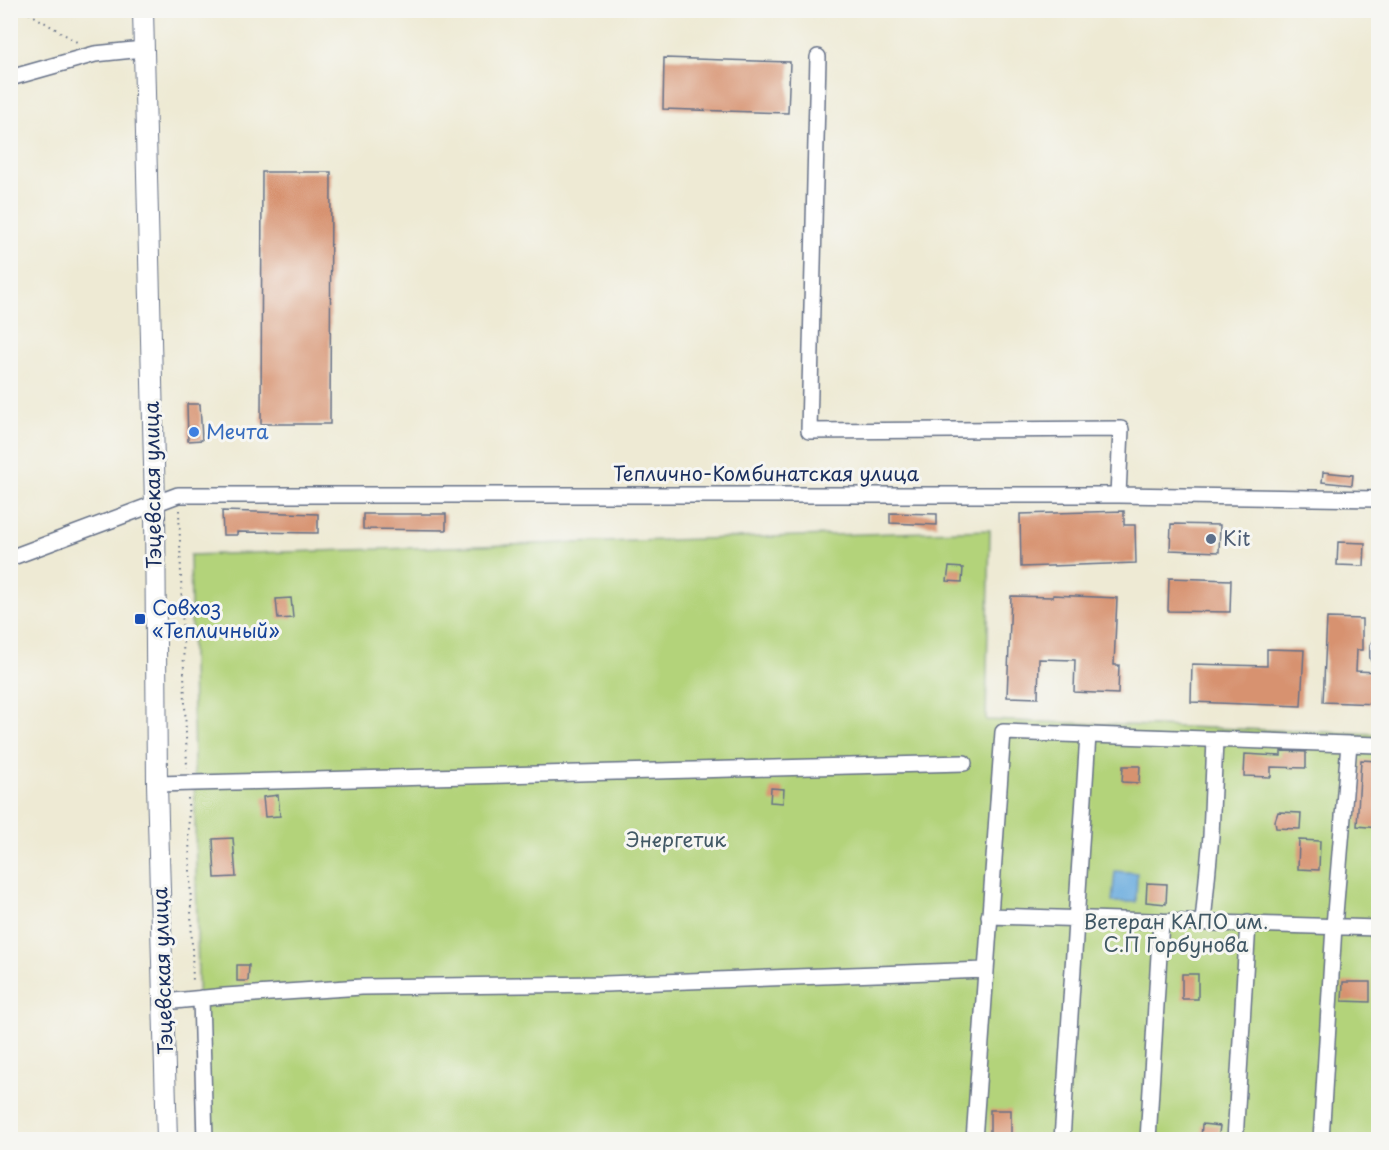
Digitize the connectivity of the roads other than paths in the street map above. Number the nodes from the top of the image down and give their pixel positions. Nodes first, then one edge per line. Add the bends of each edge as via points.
1 (143, 10) edge
2 (143, 49) junction
3 (818, 57) dead end
4 (10, 78) edge
5 (1118, 495) junction
6 (1378, 499) edge
7 (155, 505) junction
8 (10, 558) edge
9 (1378, 647) edge
10 (1378, 657) edge
11 (1088, 735) junction
12 (1215, 740) junction
13 (1349, 744) junction
14 (1378, 745) edge
15 (964, 764) dead end
16 (157, 784) junction
17 (988, 916) junction
18 (1076, 918) junction
19 (1161, 921) junction
20 (1203, 922) junction
21 (1248, 923) junction
22 (1334, 926) junction
23 (1378, 928) edge
24 (985, 970) junction
25 (197, 998) junction
26 (164, 1002) junction
27 (167, 1140) edge
28 (205, 1140) edge
29 (974, 1140) edge
30 (1062, 1140) edge
31 (1148, 1140) edge
32 (1235, 1140) edge
33 (1321, 1140) edge

1 - 2 main road, Тэцевская улица
2 - 4 street via 95,54
2 - 7 main road, Тэцевская улица
3 - 5 street via 809,431 1120,429
5 - 6 street, Теплично-Комбинатская улица
5 - 7 street, Теплично-Комбинатская улица via 178,495
7 - 8 street, Теплично-Комбинатская улица
7 - 16 main road, Тэцевская улица
9 - 10 street
11 - 12 street
11 - 17 street via 1003,732
11 - 18 street
12 - 13 street
12 - 20 street
13 - 14 street
13 - 22 street
15 - 16 street
16 - 26 main road, Тэцевская улица
17 - 18 street
17 - 24 street
18 - 19 street
18 - 30 street
19 - 20 street
19 - 31 street
20 - 21 street
21 - 22 street
21 - 32 street
22 - 23 street
22 - 33 street
24 - 25 street via 605,984 362,987
24 - 29 street
25 - 26 street
25 - 28 street
26 - 27 main road, Тэцевская улица

